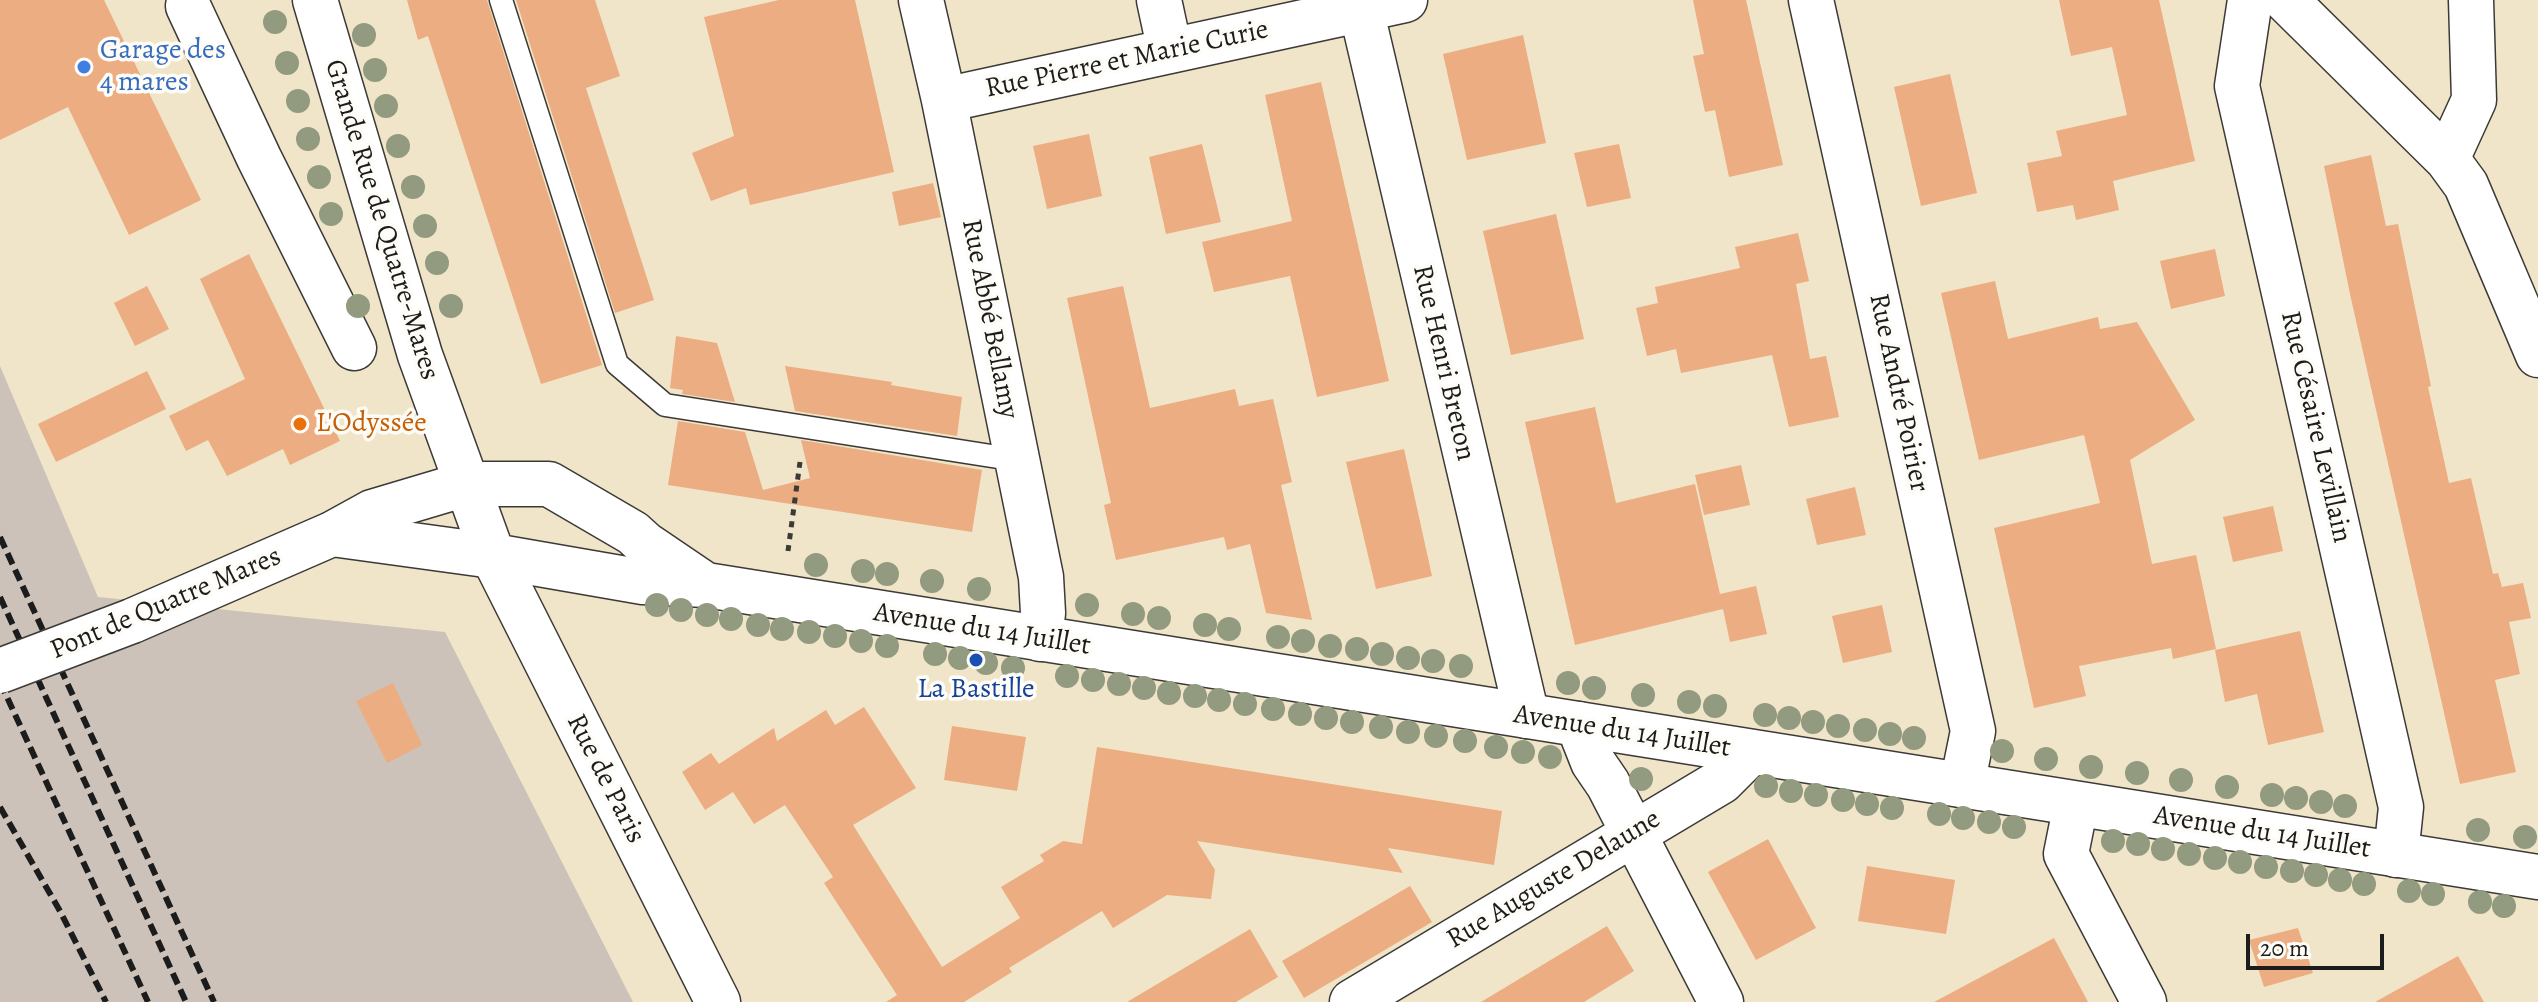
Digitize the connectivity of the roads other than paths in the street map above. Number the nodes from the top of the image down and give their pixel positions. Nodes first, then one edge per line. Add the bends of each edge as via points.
1 (315, 0) edge
2 (501, 0) edge
3 (921, 0) edge
4 (1159, 0) edge
5 (1405, 0) edge
6 (1811, 0) edge
7 (2250, 0) edge
8 (2286, 0) edge
9 (2471, 0) edge
10 (198, 2) edge
11 (1361, 9) junction
12 (1170, 51) junction
13 (944, 100) junction
14 (2447, 159) junction
15 (354, 348) dead end
16 (2538, 355) edge
17 (1017, 460) junction
18 (466, 484) junction
19 (332, 534) junction
20 (493, 556) junction
21 (706, 585) junction
22 (1040, 639) junction
23 (0, 671) edge
24 (1527, 716) junction
25 (1578, 724) junction
26 (1751, 752) junction
27 (1962, 785) junction
28 (2076, 804) junction
29 (1632, 833) junction
30 (2396, 855) junction
31 (2538, 877) edge
32 (718, 1002) edge
33 (1352, 1002) edge
34 (1721, 1002) edge
35 (2144, 1002) edge

1 - 18 street, Grande Rue de Quatre-Mares via 420,355
2 - 17 lane via 617,364 665,405
3 - 13 street, Rue Abbé Bellamy
4 - 12 street
5 - 11 street, Rue Pierre et Marie Curie
6 - 27 street, Rue André Poirier via 1973,731
7 - 30 street, Rue Césaire Levillain via 2237,86 2401,807
8 - 14 street
9 - 14 street via 2474,100
10 - 15 street via 259,158
11 - 12 street, Rue Pierre et Marie Curie
11 - 24 street, Rue Henri Breton
12 - 13 street, Rue Pierre et Marie Curie
13 - 17 street, Rue Abbé Bellamy
14 - 16 street via 2466,185
17 - 22 street, Rue Abbé Bellamy via 1041,577
18 - 19 street, Pont de Quatre Mares via 372,512
18 - 20 street, Grande Rue de Quatre-Mares
18 - 21 street, Avenue du 14 Juillet via 549,484 633,533
19 - 20 street
19 - 23 street, Pont de Quatre Mares, bridge via 132,621
20 - 21 street, Avenue du 14 Juillet via 643,582
20 - 32 street, Rue de Paris
21 - 22 street, Avenue du 14 Juillet
22 - 24 street, Avenue du 14 Juillet
24 - 25 street, Avenue du 14 Juillet
25 - 26 street, Avenue du 14 Juillet
25 - 29 street
26 - 27 street, Avenue du 14 Juillet
26 - 29 street, Rue Auguste Delaune via 1722,781
27 - 28 street, Avenue du 14 Juillet
28 - 30 street, Avenue du 14 Juillet
28 - 35 street via 2066,854
29 - 33 street, Rue Auguste Delaune
29 - 34 street
30 - 31 street, Avenue du 14 Juillet

